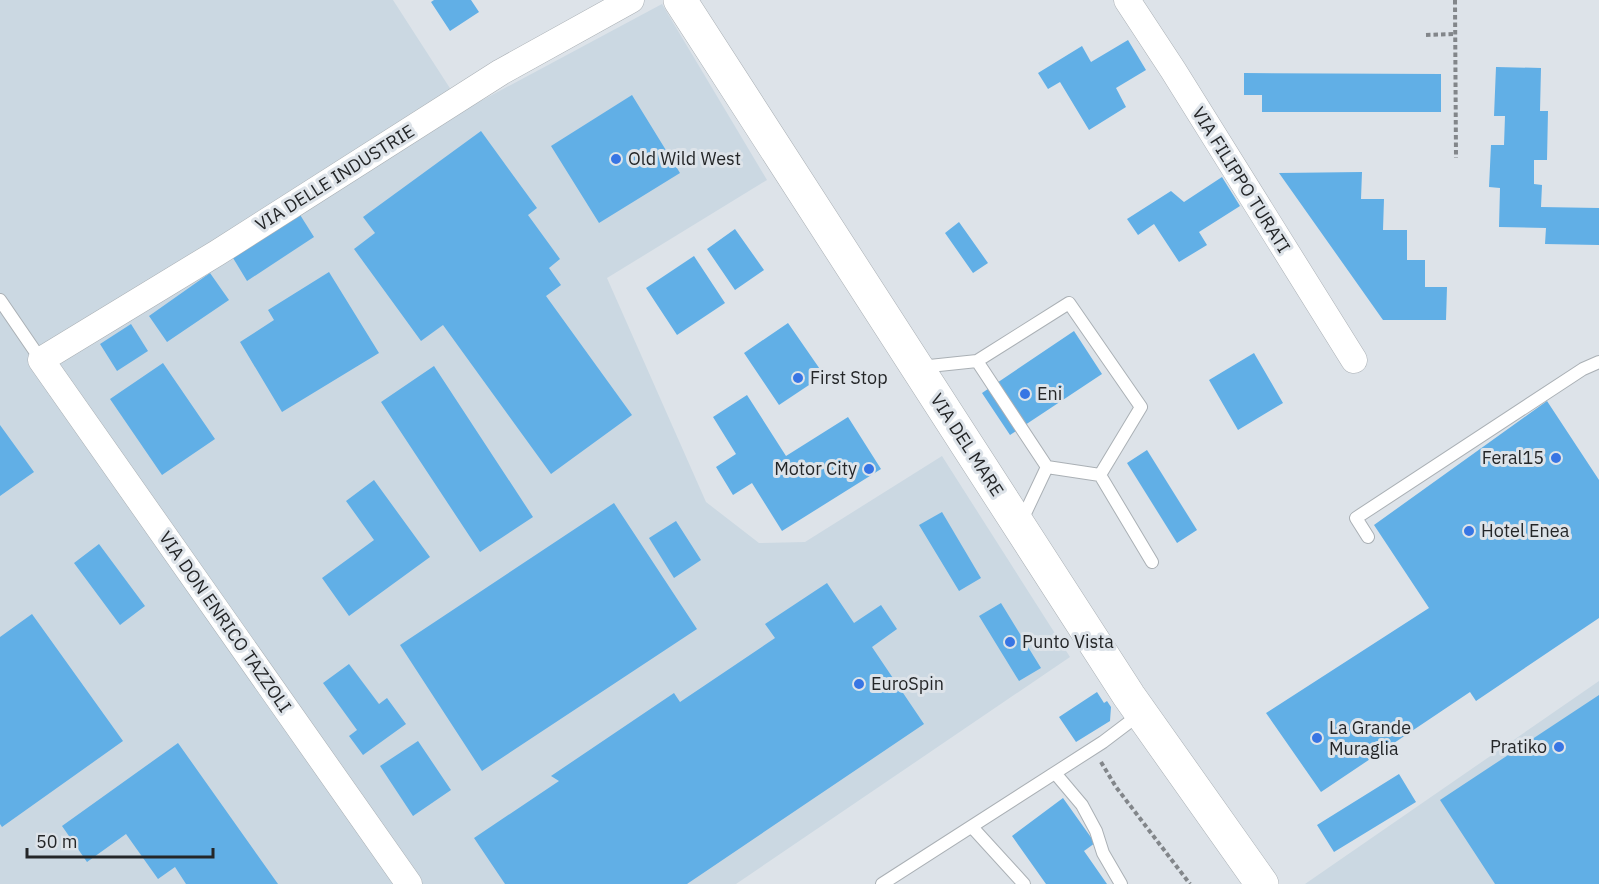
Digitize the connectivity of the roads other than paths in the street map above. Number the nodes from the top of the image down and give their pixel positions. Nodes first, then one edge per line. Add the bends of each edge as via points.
1 (632, 0) edge
2 (680, 0) edge
3 (1126, 0) edge
4 (0, 300) edge
5 (41, 360) junction
6 (1354, 360) dead end
7 (977, 362) junction
8 (1599, 362) edge
9 (916, 367) junction
10 (1047, 467) junction
11 (1100, 475) junction
12 (1019, 527) junction
13 (1368, 537) dead end
14 (1152, 562) dead end
15 (1141, 713) junction
16 (1055, 772) junction
17 (972, 827) junction
18 (409, 884) edge
19 (882, 884) edge
20 (1024, 884) edge
21 (1121, 884) edge
22 (1262, 884) edge

1 - 5 street, VIA DELLE INDUSTRIE via 501,72
2 - 9 main road, VIA DEL MARE
3 - 6 street, VIA FILIPPO TURATI
4 - 5 lane
5 - 18 street, VIA DON ENRICO TAZZOLI
7 - 9 lane
7 - 10 lane
7 - 11 lane via 1069,303 1141,407
8 - 13 lane via 1582,369 1356,518
9 - 12 main road, VIA DEL MARE
10 - 11 lane
10 - 12 lane
11 - 14 lane
12 - 15 main road, VIA DEL MARE
15 - 16 lane
15 - 22 main road, VIA DEL MARE
16 - 17 lane
16 - 21 lane via 1082,805
17 - 19 lane
17 - 20 lane

